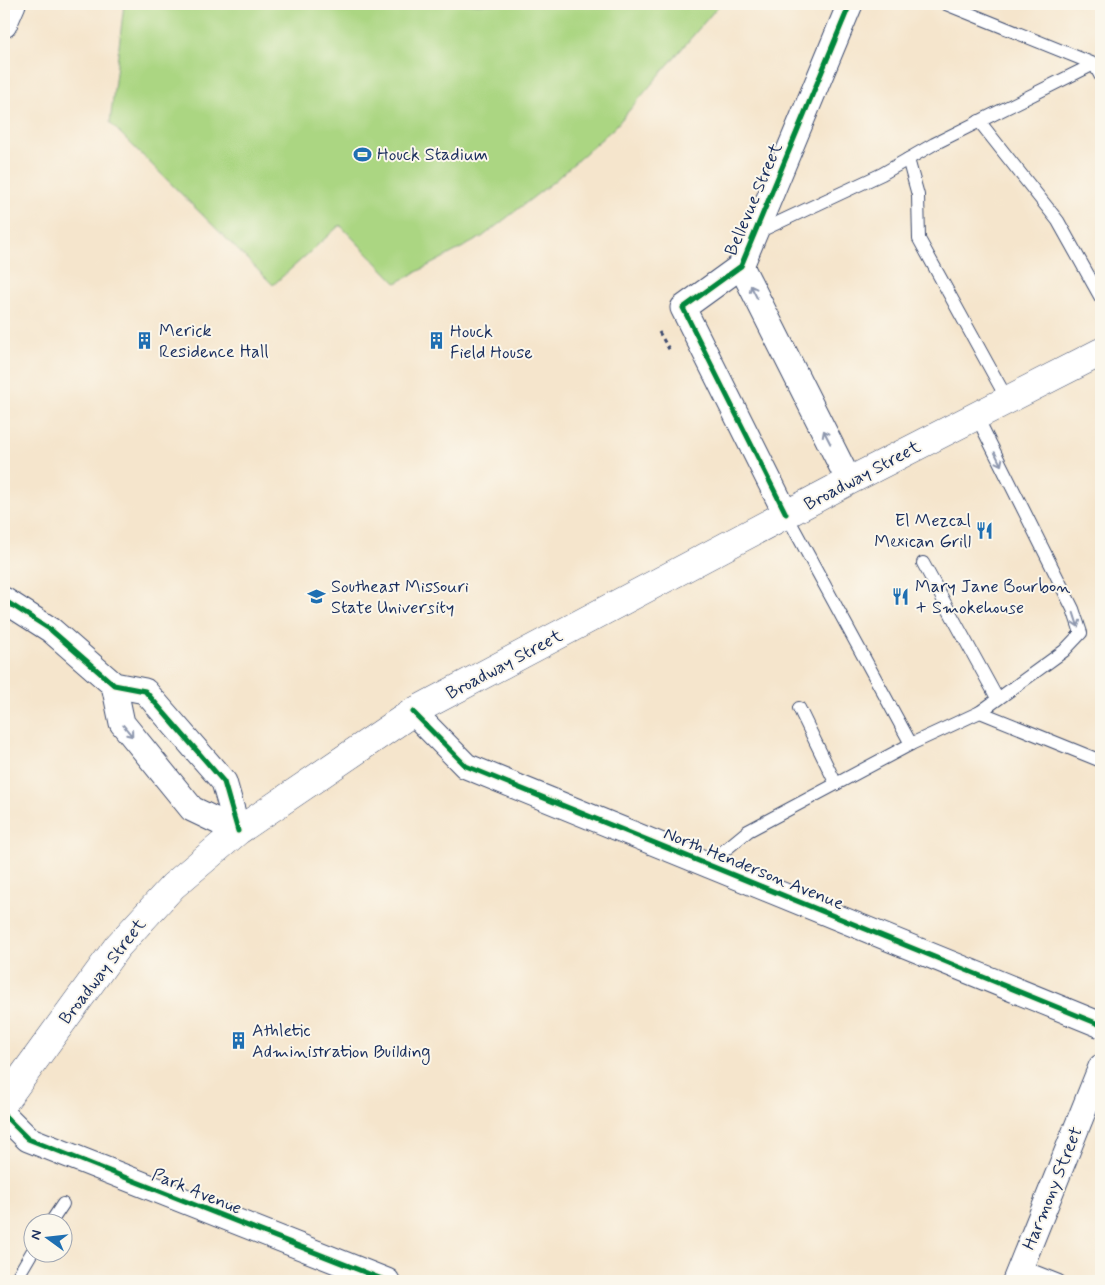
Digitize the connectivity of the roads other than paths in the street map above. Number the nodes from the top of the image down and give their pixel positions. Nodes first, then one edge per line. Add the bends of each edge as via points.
1 (13, 4) edge
2 (850, 4) edge
3 (946, 4) edge
4 (4, 25) edge
5 (1099, 62) edge
6 (1101, 76) edge
7 (979, 121) junction
8 (908, 159) junction
9 (754, 234) junction
10 (741, 266) junction
11 (1101, 298) edge
12 (1101, 352) edge
13 (1007, 399) junction
14 (976, 415) junction
15 (849, 481) junction
16 (786, 514) junction
17 (923, 563) dead end
18 (4, 600) edge
19 (114, 685) junction
20 (996, 698) junction
21 (799, 708) dead end
22 (413, 712) junction
23 (980, 712) junction
24 (911, 744) junction
25 (1101, 761) edge
26 (836, 784) junction
27 (238, 831) junction
28 (708, 864) junction
29 (1101, 1025) edge
30 (1101, 1067) edge
31 (4, 1102) edge
32 (4, 1115) edge
33 (63, 1204) dead end
34 (58, 1212) edge
35 (26, 1262) edge
36 (1018, 1273) edge
37 (14, 1281) edge
38 (387, 1281) edge
39 (1059, 1281) edge

1 - 4 street
2 - 9 street, Bellevue Street
3 - 5 lane
5 - 6 lane
5 - 7 lane
7 - 8 lane
7 - 11 lane via 1058,222
8 - 9 lane
8 - 13 lane via 918,195 919,239
9 - 10 street, Bellevue Street
15 -> 10 street, Bellevue Street
10 - 16 street, Bellevue Street via 683,308
12 - 13 main road, Broadway Street
13 - 14 main road, Broadway Street
14 - 15 main road, Broadway Street
14 -> 20 lane via 1072,608 1080,633 1064,651
15 - 16 main road, Broadway Street
16 - 22 main road, Broadway Street
16 - 24 lane
17 - 20 lane
18 - 19 street via 51,630
19 -> 27 street via 122,723 192,809
19 - 27 street via 145,691 224,782
20 - 23 lane
21 - 26 lane
22 - 27 main road, Broadway Street
22 - 28 street, North Henderson Avenue via 466,766
23 - 24 lane
23 - 25 lane
24 - 26 lane
26 - 28 lane via 748,831
27 - 31 main road, Broadway Street via 173,886 117,947
28 - 29 street, North Henderson Avenue
30 - 36 street, Harmony Street
32 - 38 street, Park Avenue via 28,1139
33 - 34 lane
35 - 37 lane
36 - 39 lane

